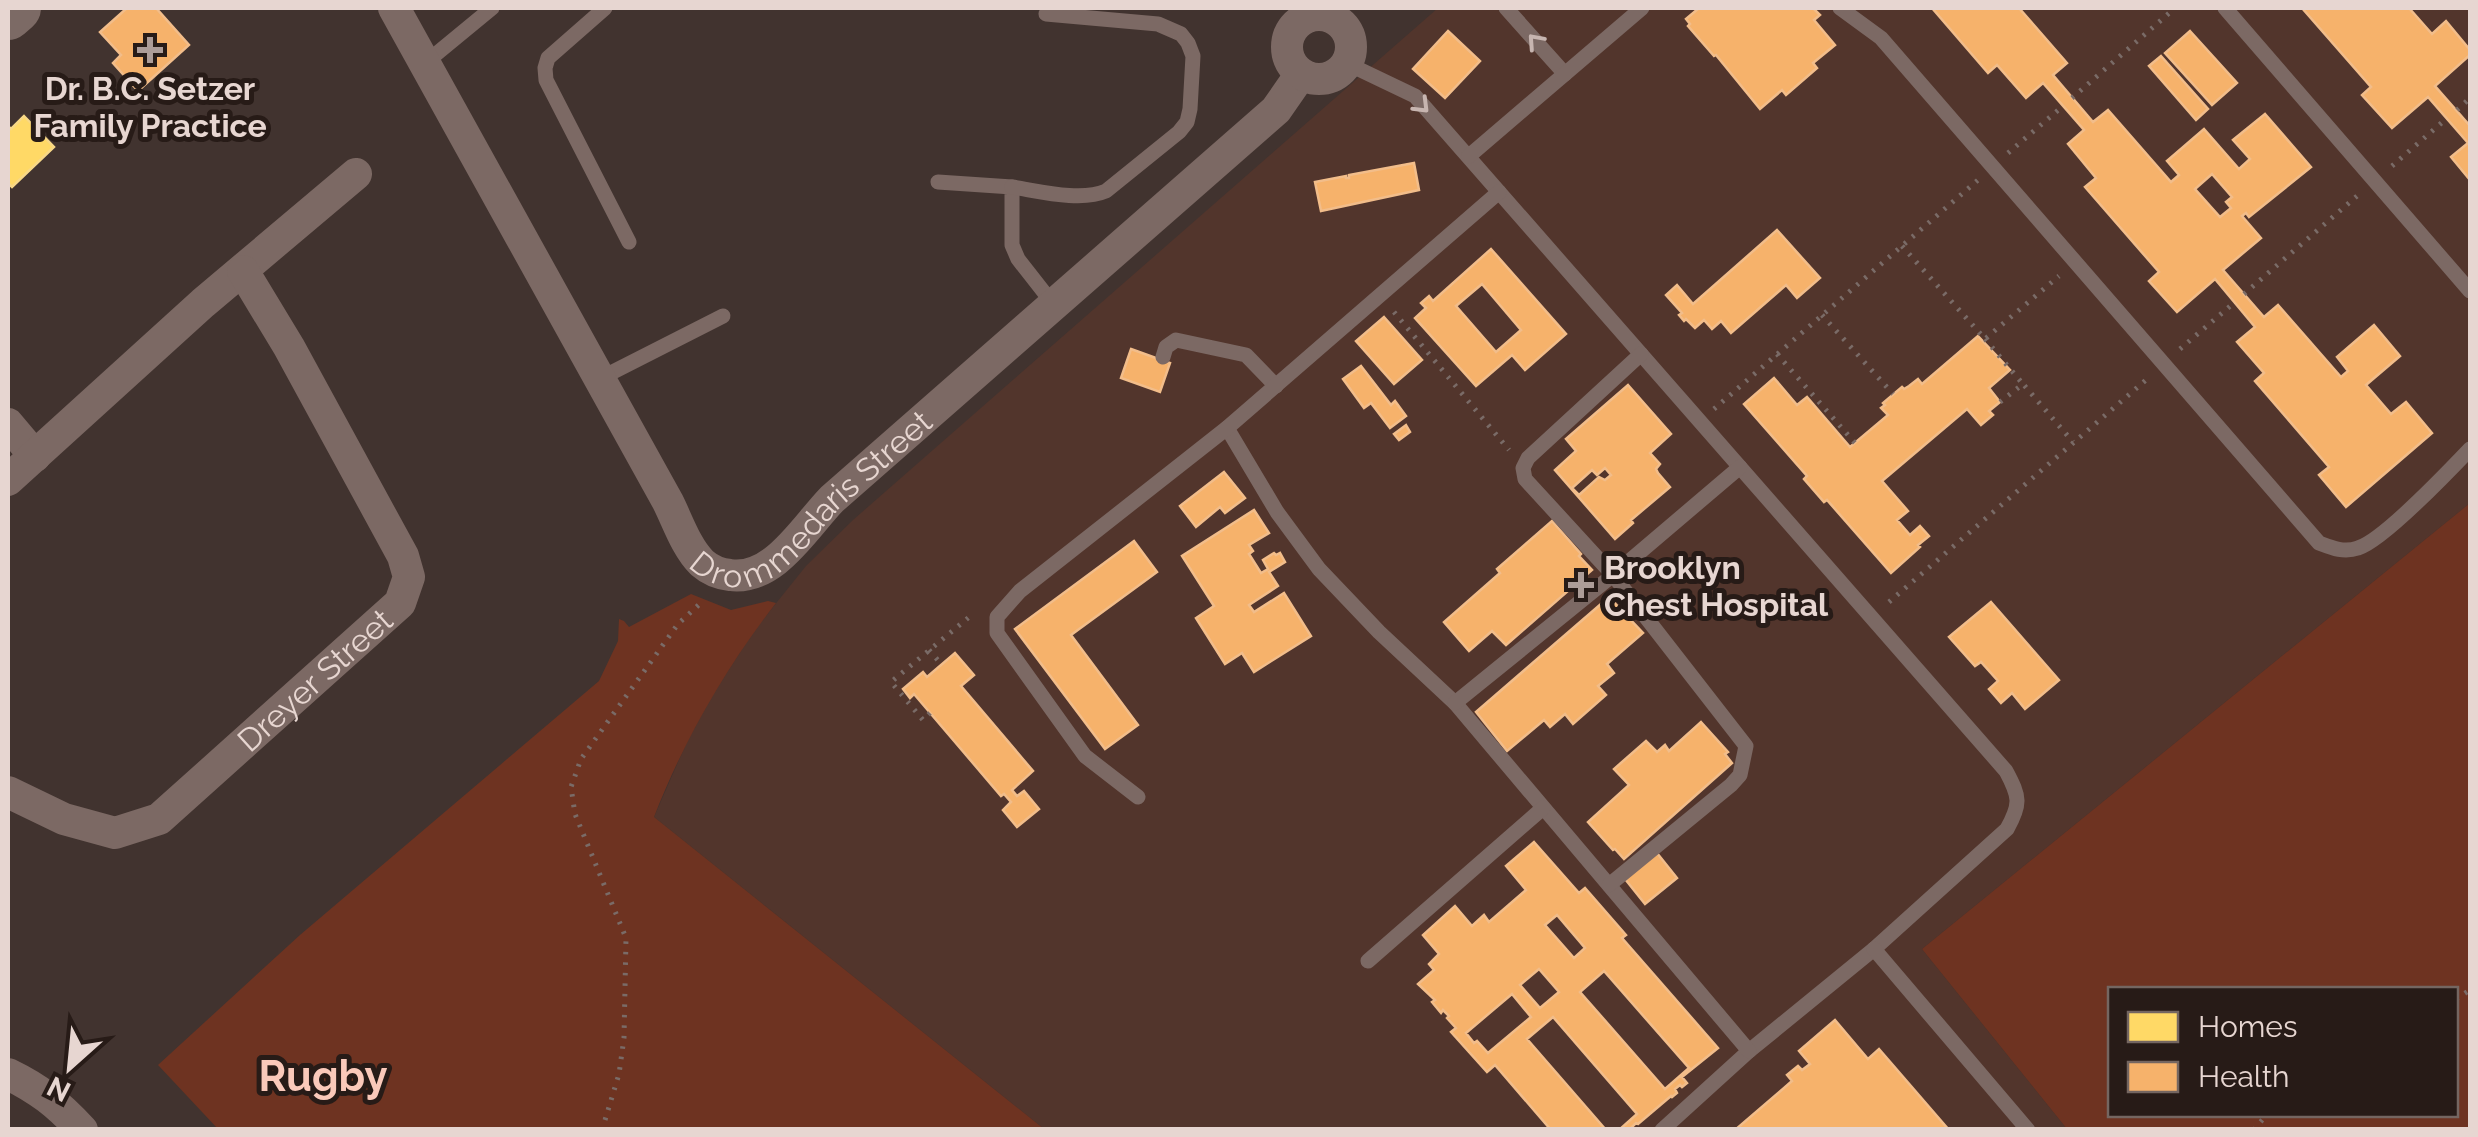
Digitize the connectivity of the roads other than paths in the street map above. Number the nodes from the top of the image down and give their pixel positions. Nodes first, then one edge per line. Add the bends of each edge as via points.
1 (16, 8) edge
2 (394, 8) edge
3 (492, 8) edge
4 (605, 8) edge
5 (1506, 8) edge
6 (1642, 8) edge
7 (1840, 8) edge
8 (2225, 8) edge
9 (1046, 14) dead end
10 (8, 15) edge
11 (1346, 15) edge
12 (1282, 17) edge
13 (1346, 63) junction
14 (424, 64) junction
15 (1301, 74) junction
16 (1565, 74) junction
17 (1468, 156) junction
18 (356, 174) dead end
19 (938, 182) dead end
20 (1012, 187) junction
21 (1499, 192) junction
22 (630, 242) dead end
23 (242, 272) junction
24 (2470, 291) edge
25 (1054, 305) junction
26 (723, 316) dead end
27 (1641, 354) junction
28 (1163, 357) dead end
29 (600, 379) junction
30 (1276, 386) junction
31 (8, 424) edge
32 (1228, 428) junction
33 (2470, 448) edge
34 (35, 456) junction
35 (1740, 468) junction
36 (8, 480) edge
37 (1613, 576) junction
38 (1455, 704) junction
39 (8, 792) edge
40 (1138, 797) dead end
41 (1543, 808) junction
42 (1609, 885) junction
43 (1874, 949) junction
44 (1368, 962) dead end
45 (1749, 1051) junction
46 (8, 1074) edge
47 (82, 1130) edge
48 (1662, 1130) edge
49 (2028, 1130) edge

1 - 10 main road
2 - 14 street, Drommedaris Street
3 - 14 lane
4 - 22 lane via 548,58 546,80
16 -> 5 lane
6 - 16 lane
7 - 33 lane via 1881,38 2319,543 2358,548 2382,534
8 - 24 lane
9 - 20 lane via 1158,24 1181,34 1192,56 1190,110 1179,132 1096,196
11 - 12 street
11 - 13 street
12 - 15 street via 1287,52
13 - 15 street via 1330,77
13 -> 17 lane via 1415,96
14 - 29 street, Drommedaris Street
15 - 25 street, Drommedaris Street via 1276,110
16 - 17 lane
17 - 21 lane
18 - 23 street
19 - 20 lane
20 - 25 lane via 1012,244
21 - 27 lane
21 - 30 lane
23 - 34 street
23 - 39 street, Dreyer Street via 403,556 406,590 400,603 159,819 115,833 64,819
25 - 29 street, Drommedaris Street via 832,499 777,560 742,576 700,561
26 - 29 lane
27 - 35 lane
27 - 37 lane via 1523,468
28 - 30 lane via 1176,340 1246,355
30 - 32 lane
31 - 34 street
32 - 38 lane via 1319,570
32 - 40 lane via 1020,591 997,617 998,633 1085,756
34 - 36 street
35 - 37 lane
35 - 43 lane via 2016,789 2018,808 2006,829
37 - 38 lane
37 - 42 lane via 1746,746 1731,786
38 - 41 lane
41 - 42 lane
41 - 44 lane
42 - 45 lane
43 - 45 lane
43 - 49 lane
45 - 48 lane
46 - 47 street via 58,1104

